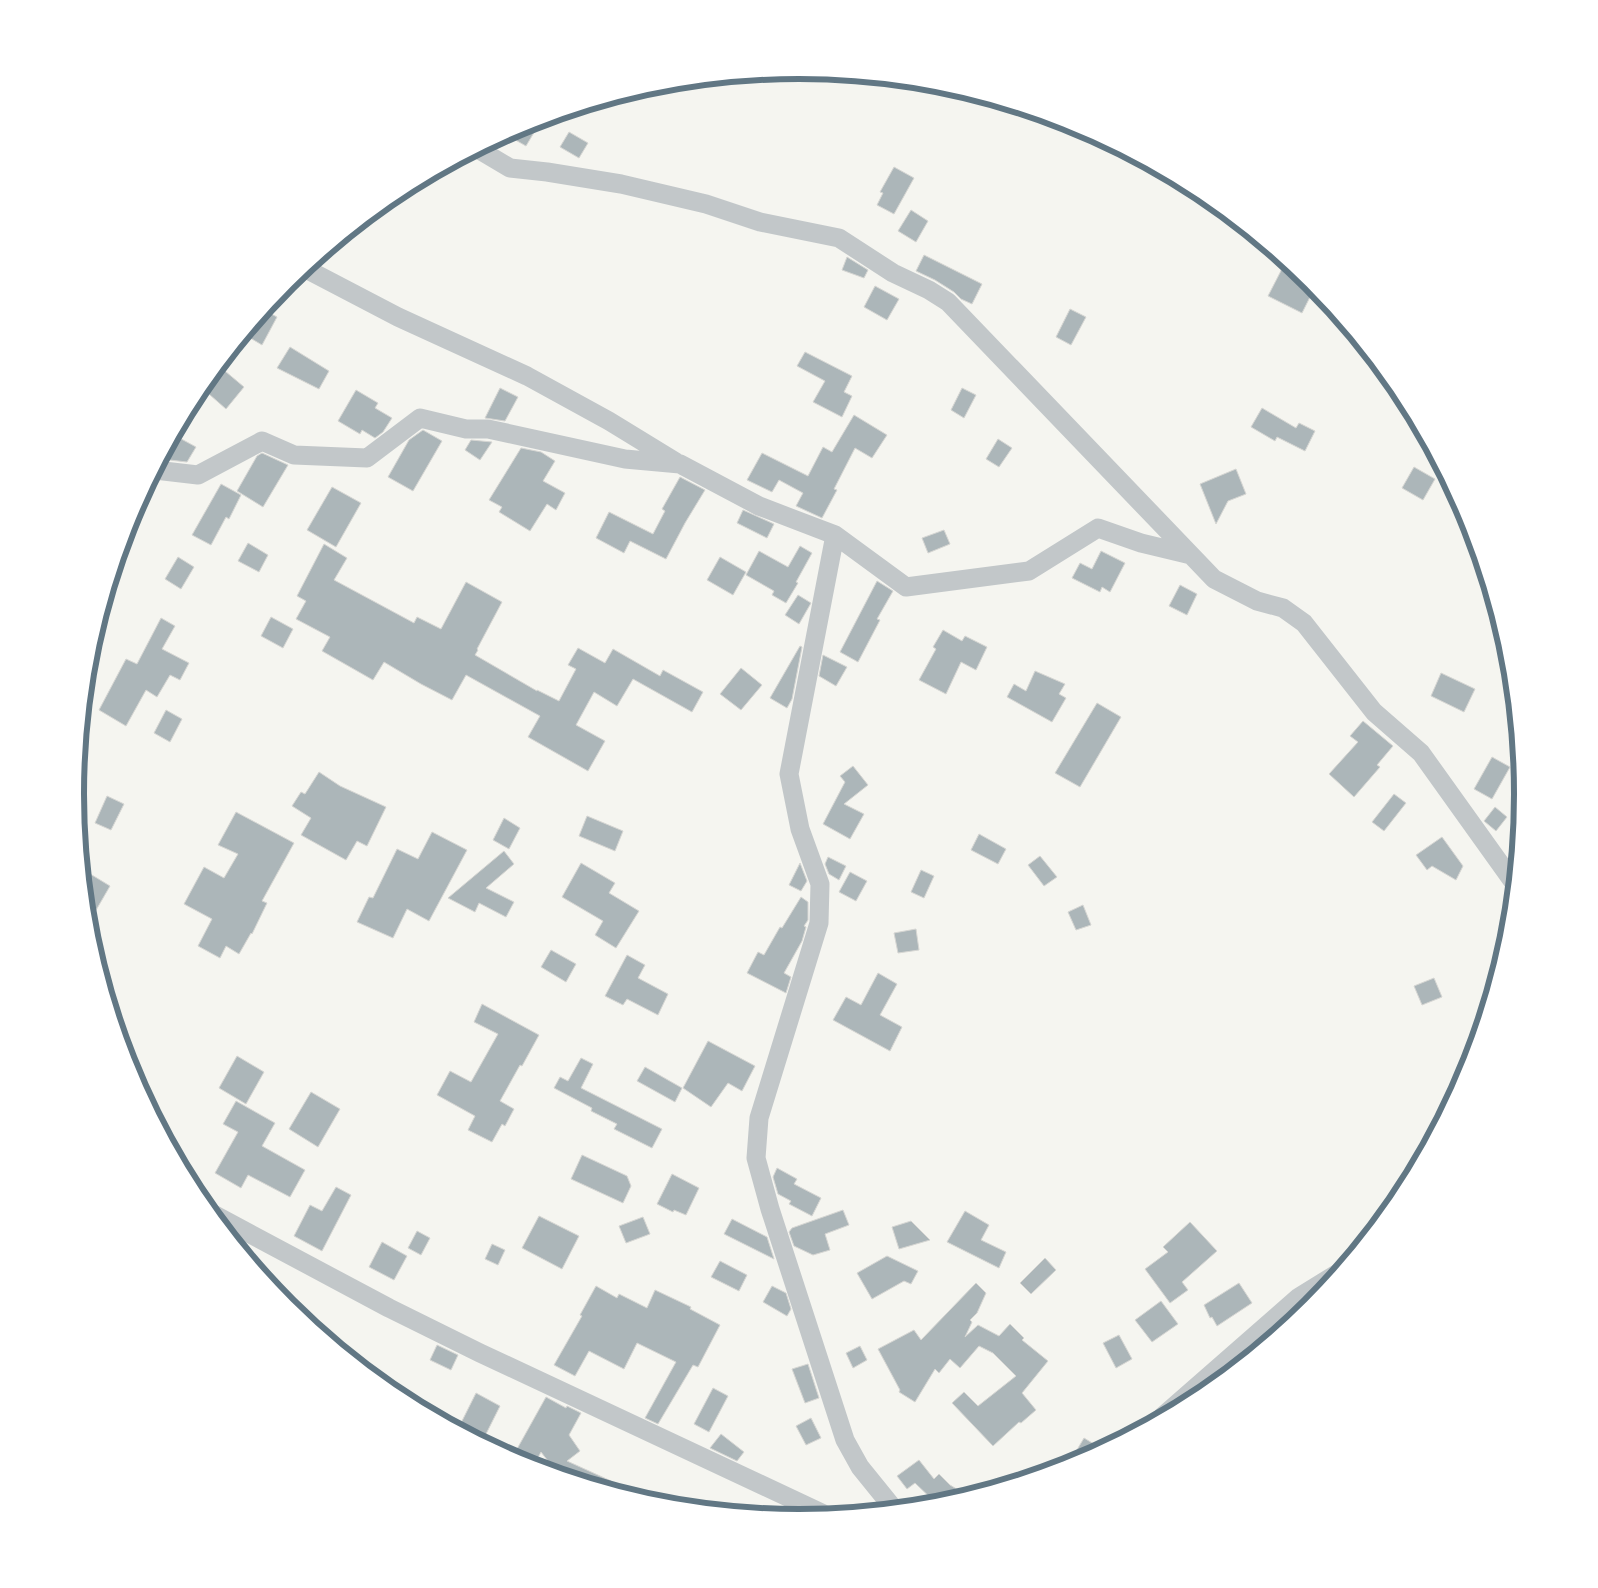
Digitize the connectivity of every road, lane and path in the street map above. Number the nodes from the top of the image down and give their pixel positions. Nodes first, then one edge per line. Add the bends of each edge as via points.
1 (484, 153) edge
2 (311, 271) edge
3 (680, 464) junction
4 (162, 471) edge
5 (835, 534) junction
6 (1191, 555) junction
7 (1509, 876) edge
8 (226, 1221) edge
9 (1320, 1284) edge
10 (1189, 1393) edge
11 (889, 1503) edge
12 (813, 1509) edge

1 - 6 street via 510,168 621,184 706,204 760,222 839,238 893,273 948,302
2 - 3 street via 527,376
3 - 4 street via 625,458 420,418 367,458 294,455 262,441 198,475
3 - 5 street via 759,506
5 - 6 street via 906,587 1029,571 1098,528
5 - 11 street via 789,774 800,829 820,884 819,923 759,1118 756,1158 845,1440 860,1467
6 - 7 street via 1214,579 1257,601 1283,608 1304,623 1374,712 1421,753
8 - 12 street via 480,1353
9 - 10 street via 1299,1297

